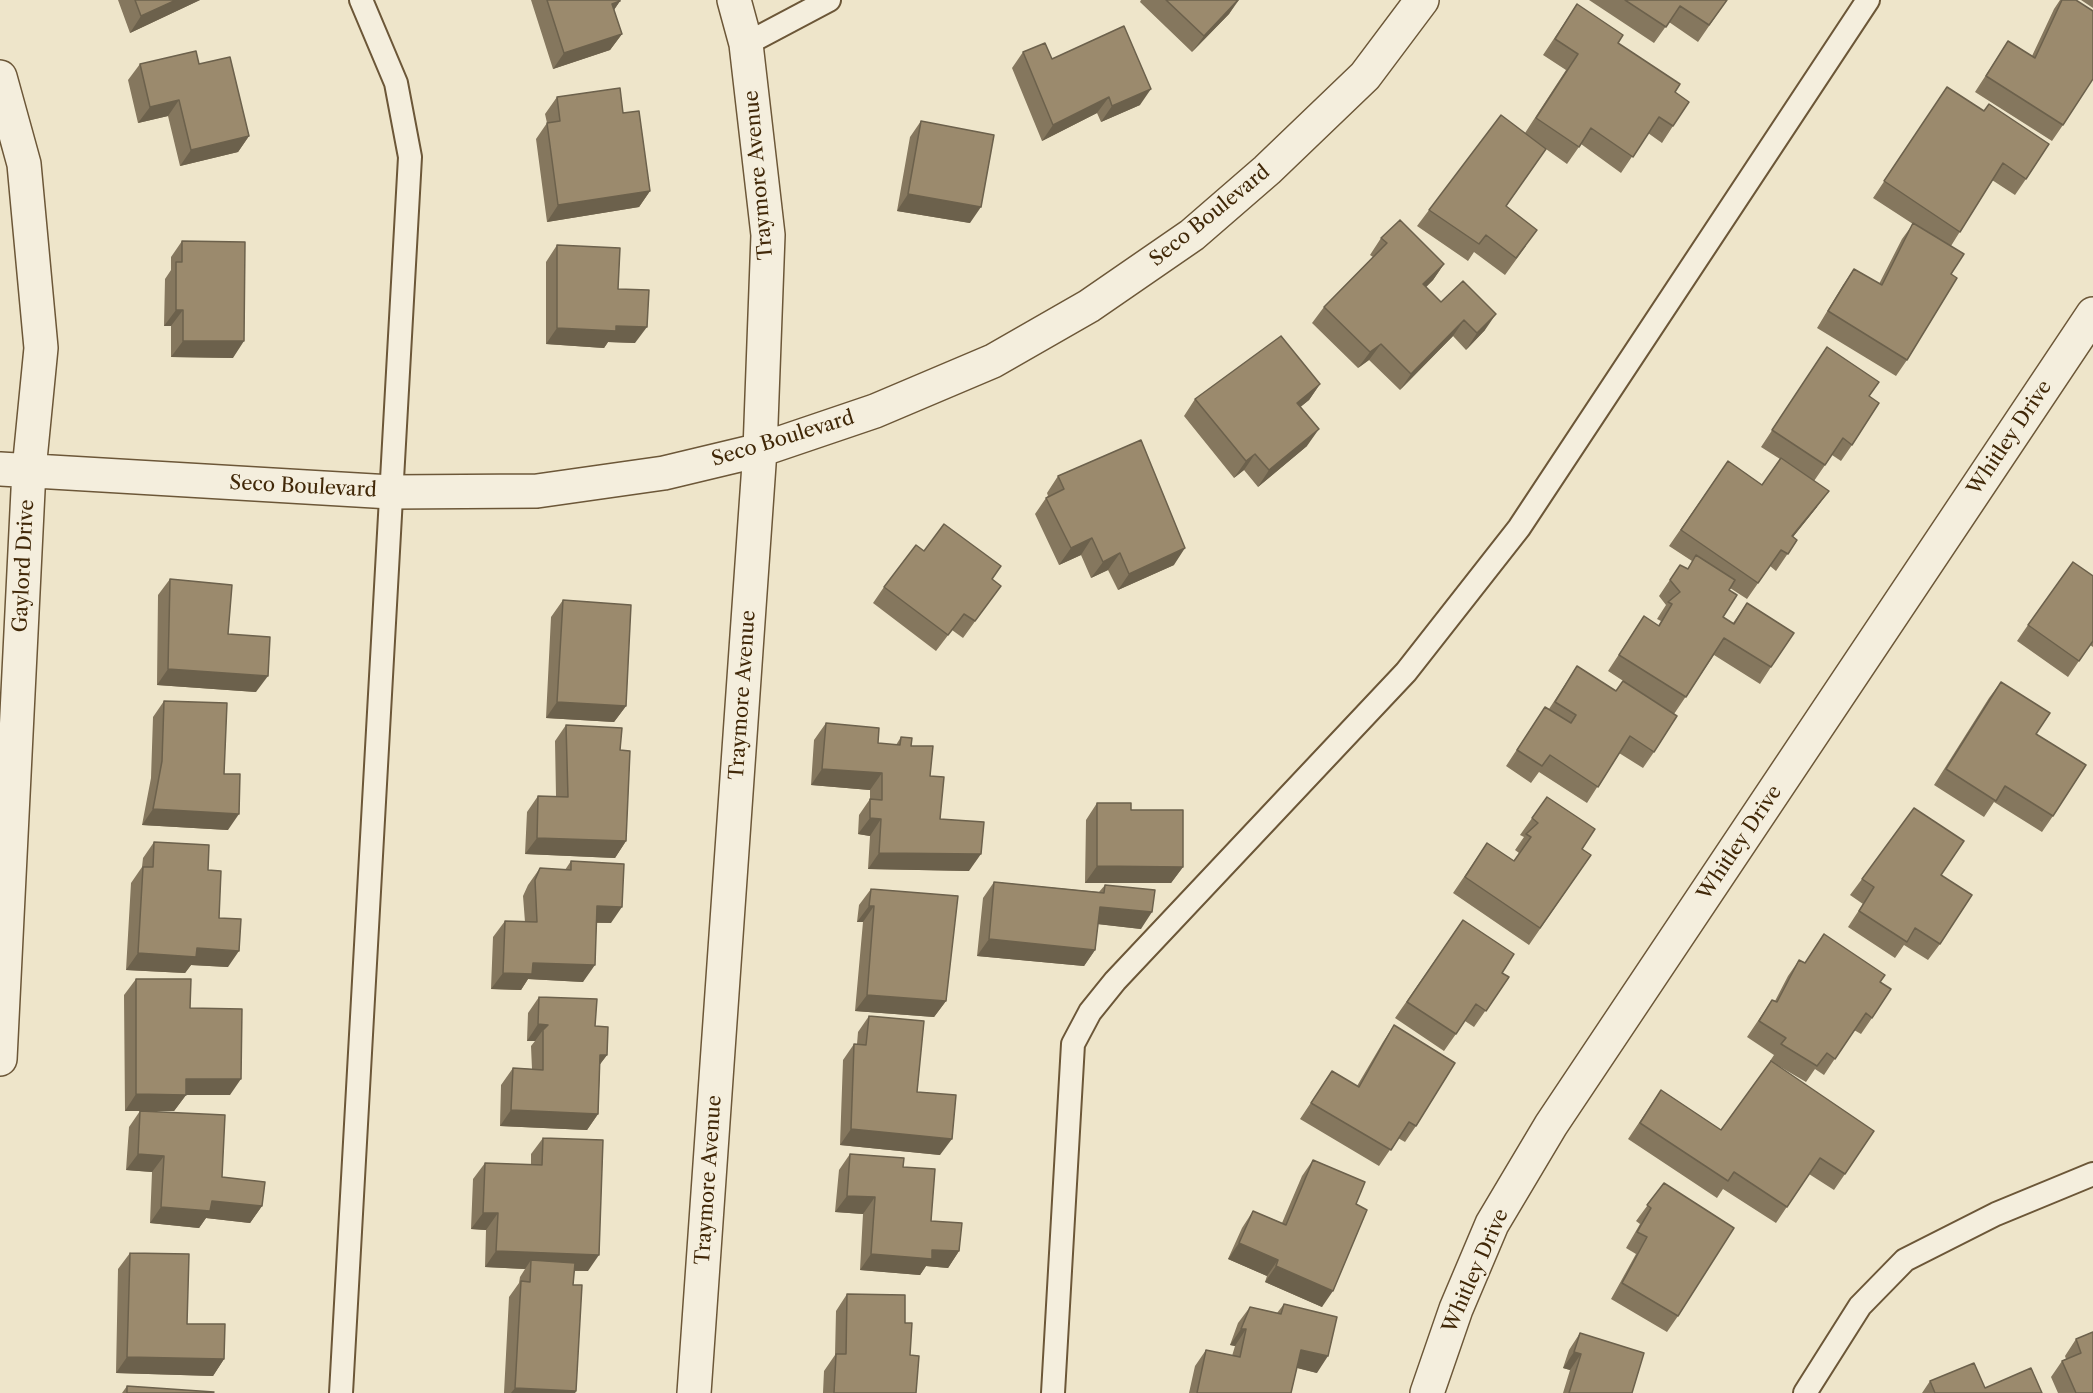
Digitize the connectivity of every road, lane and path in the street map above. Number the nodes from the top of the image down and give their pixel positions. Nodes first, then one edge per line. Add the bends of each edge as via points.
1 (361, 0) edge
2 (734, 0) edge
3 (829, 0) edge
4 (1422, 0) edge
5 (1868, 0) edge
6 (746, 44) junction
7 (0, 77) edge
8 (2093, 314) edge
9 (760, 450) junction
10 (14, 470) edge
11 (391, 492) junction
12 (0, 1059) edge
13 (2093, 1174) edge
14 (341, 1393) edge
15 (694, 1393) edge
16 (1053, 1393) edge
17 (1427, 1393) edge
18 (1805, 1393) edge

1 - 11 lane via 396,83 410,157
2 - 6 street, Traymore Avenue
3 - 6 lane
4 - 9 street, Seco Boulevard via 1365,76 1267,170 1192,235 1089,306 993,361 875,411
5 - 16 lane via 1519,528 1406,672 1089,1012 1073,1044
6 - 9 street, Traymore Avenue via 768,235
7 - 10 street, Gaylord Drive via 24,164 40,348
8 - 17 street, Whitley Drive via 1551,1125 1492,1224 1456,1309
9 - 11 street, Seco Boulevard via 664,473 537,490
9 - 15 street, Traymore Avenue
10 - 11 street, Seco Boulevard
10 - 12 street, Gaylord Drive
11 - 14 lane
13 - 18 lane via 1996,1214 1905,1260 1860,1306

